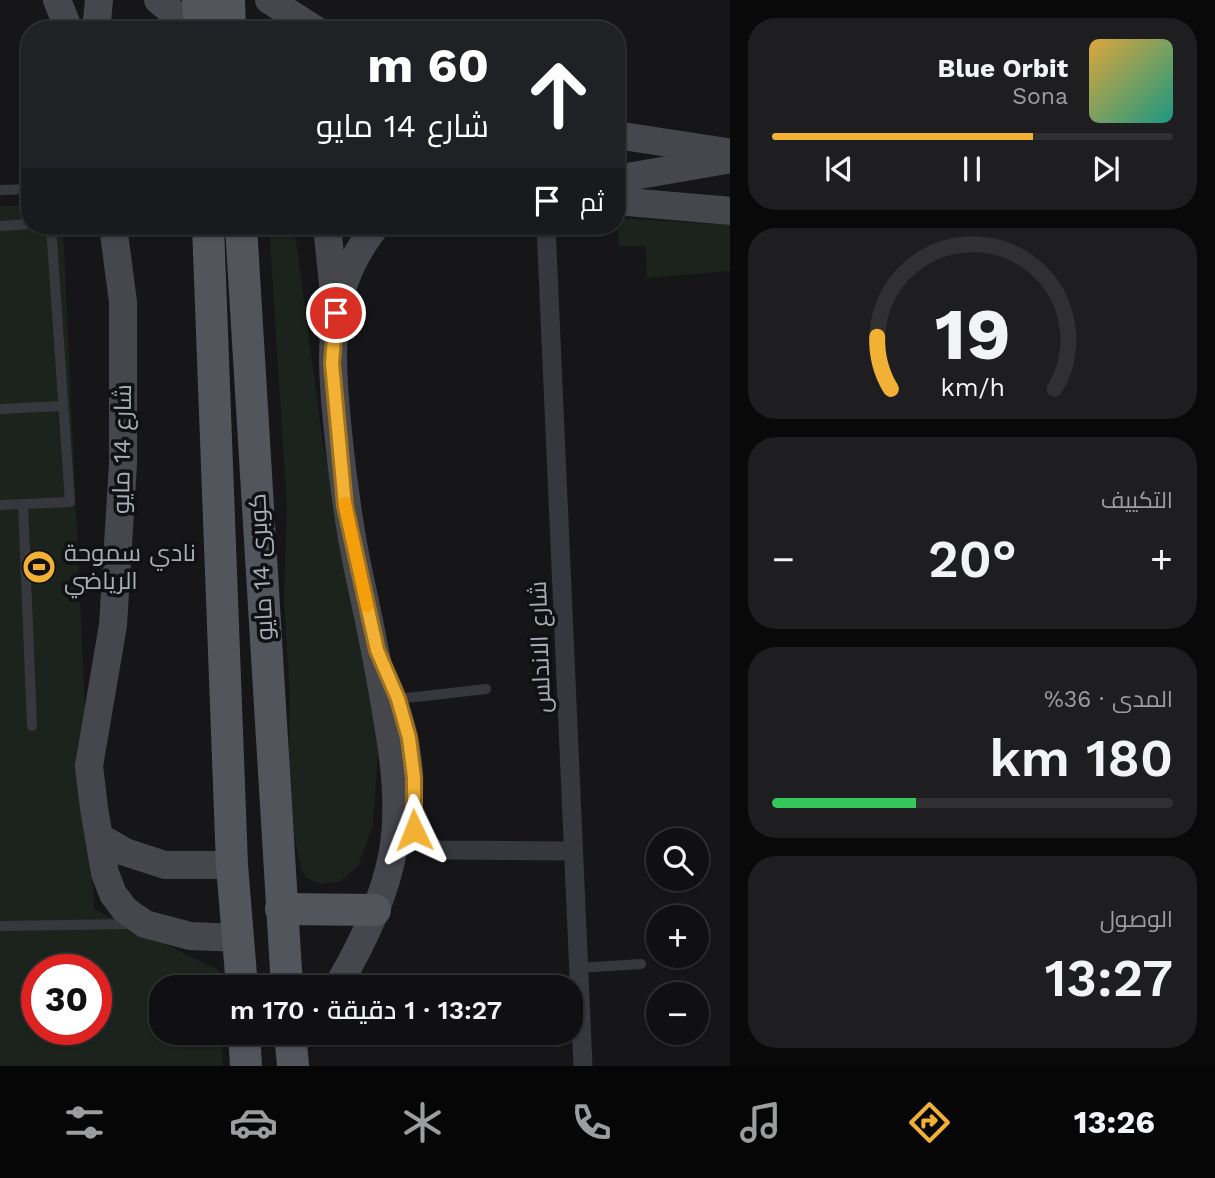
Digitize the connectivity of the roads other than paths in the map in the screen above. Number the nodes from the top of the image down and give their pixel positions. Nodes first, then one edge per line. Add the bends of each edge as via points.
1 (57, 0) edge
2 (80, 0) edge
3 (99, 0) edge
4 (158, 0) edge
5 (179, 0) edge
6 (198, 0) edge
7 (229, 0) edge
8 (270, 0) edge
9 (65, 21) edge
10 (80, 21) edge
11 (97, 21) edge
12 (185, 21) edge
13 (197, 21) edge
14 (207, 21) edge
15 (230, 21) edge
16 (302, 21) edge
17 (625, 136) edge
18 (730, 152) edge
19 (730, 159) edge
20 (625, 177) edge
21 (21, 189) edge
22 (0, 190) edge
23 (625, 202) edge
24 (730, 211) edge
25 (21, 225) edge
26 (0, 226) edge
27 (52, 235) edge
28 (114, 235) edge
29 (208, 235) edge
30 (242, 235) edge
31 (328, 235) edge
32 (369, 235) edge
33 (546, 235) edge
34 (336, 313) junction
35 (63, 406) junction
36 (0, 409) edge
37 (23, 504) junction
38 (0, 505) edge
39 (377, 650) junction
40 (486, 689) dead end
41 (398, 699) junction
42 (32, 726) dead end
43 (99, 837) junction
44 (573, 851) junction
45 (232, 865) junction
46 (281, 909) junction
47 (375, 910) junction
48 (145, 924) junction
49 (0, 926) edge
50 (239, 938) junction
51 (641, 964) dead end
52 (579, 968) junction
53 (241, 975) edge
54 (286, 975) edge
55 (344, 975) edge
56 (578, 975) edge
57 (245, 1045) edge
58 (581, 1045) edge
59 (246, 1066) edge
60 (583, 1066) edge

1 - 9 main road
2 - 10 main road
3 - 11 main road
4 - 12 main road
5 - 14 main road
6 - 13 main road, bridge
7 - 15 main road
8 - 16 main road
17 - 18 main road
19 - 20 main road
21 - 22 lane
23 - 24 main road
25 - 26 lane
27 - 35 lane
28 - 43 main road, شارع 14 مايو via 123,302 123,464 113,625 89,766
29 - 45 main road, كوبرى 14 مايو
30 - 46 main road, كوبرى 14 مايو
31 - 34 main road
32 - 34 main road via 351,266
33 - 44 street, شارع الاندلس
34 - 39 main road via 332,363 345,506
35 - 36 lane
35 - 37 lane via 69,502
37 - 38 lane
37 - 42 lane
39 - 41 street
39 - 47 main road via 396,782 396,822 393,850
40 - 41 lane
41 - 44 street via 414,778 414,830 428,846 439,850
43 - 45 main road via 125,852 165,865
43 - 48 main road, شارع 14 مايو via 113,894
44 - 52 street, شارع الاندلس
45 - 50 main road
46 - 47 main road
46 - 54 main road
47 - 55 main road
48 - 49 lane
48 - 50 main road, شارع 14 مايو via 190,936
50 - 53 main road
51 - 52 lane
52 - 56 street, شارع الاندلس
57 - 59 main road
58 - 60 street, شارع الاندلس

